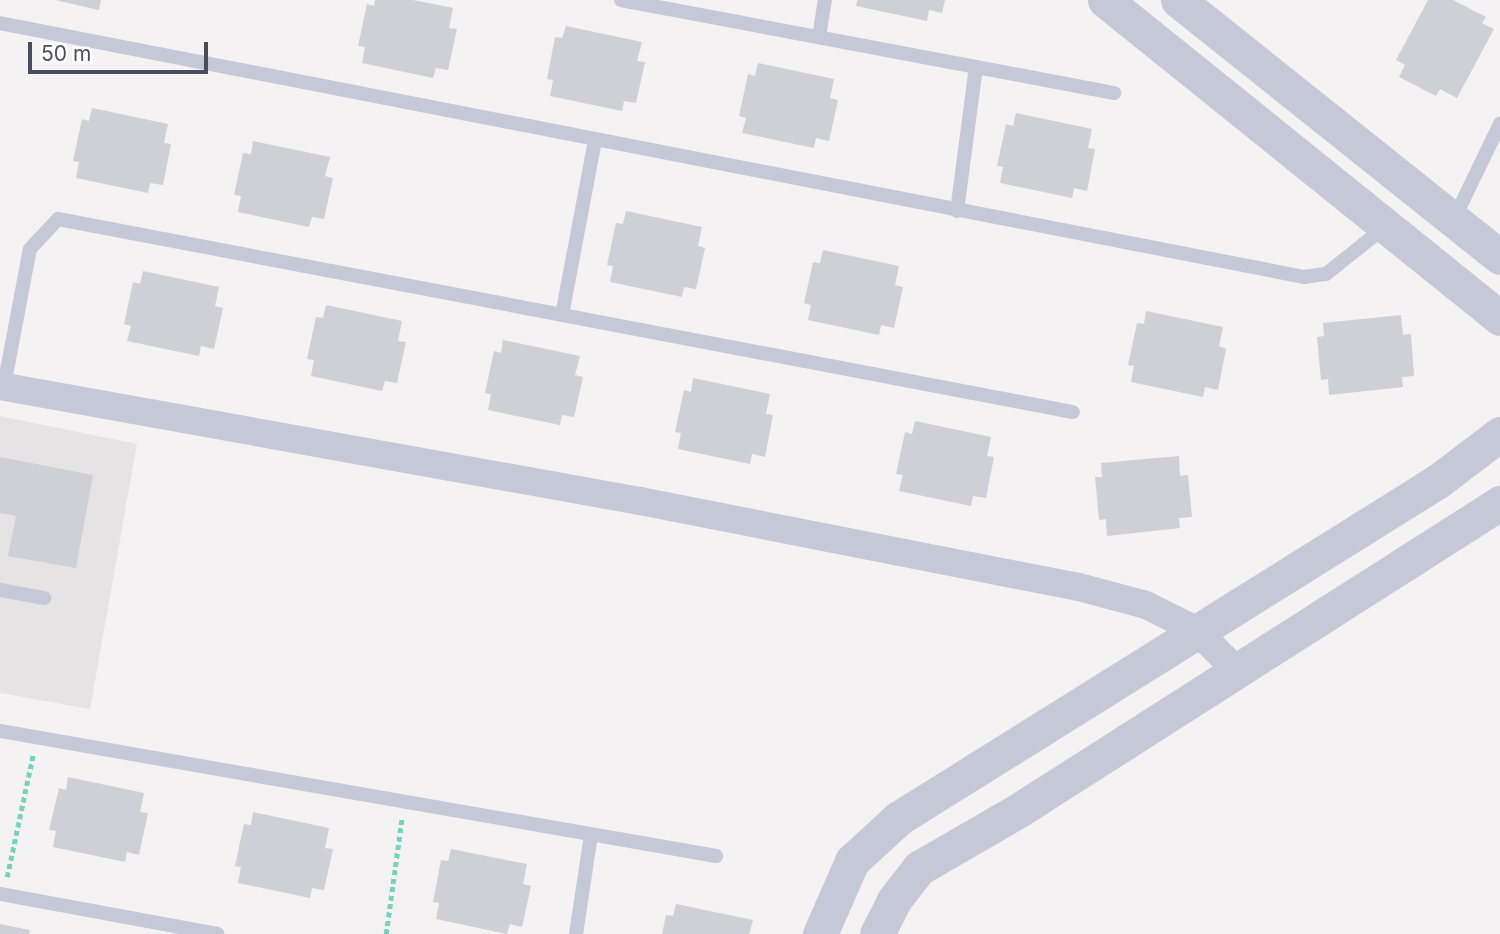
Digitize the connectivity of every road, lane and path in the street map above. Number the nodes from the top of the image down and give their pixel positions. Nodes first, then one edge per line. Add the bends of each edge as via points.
1 (621, 0) edge
2 (825, 0) edge
3 (1105, 0) edge
4 (1178, 0) edge
5 (0, 23) edge
6 (819, 37) junction
7 (976, 67) junction
8 (1114, 93) dead end
9 (1500, 124) edge
10 (595, 141) junction
11 (957, 211) junction
12 (1453, 220) junction
13 (1386, 226) junction
14 (1500, 257) edge
15 (562, 315) junction
16 (1500, 318) edge
17 (2, 386) edge
18 (1073, 412) dead end
19 (1500, 434) edge
20 (1500, 503) edge
21 (0, 590) edge
22 (44, 598) dead end
23 (1196, 630) junction
24 (1237, 671) junction
25 (0, 731) edge
26 (37, 738) junction
27 (404, 802) junction
28 (591, 835) junction
29 (716, 856) dead end
30 (1, 894) edge
31 (217, 934) edge
32 (386, 934) edge
33 (576, 934) edge
34 (820, 934) edge
35 (877, 934) edge

1 - 6 lane
2 - 6 lane
3 - 13 street
4 - 12 street
5 - 10 lane
6 - 7 lane
7 - 8 lane
7 - 11 lane
9 - 12 lane
10 - 11 lane
10 - 15 lane
11 - 13 lane via 1304,277 1326,274
12 - 14 street
13 - 16 street
15 - 17 lane via 58,219 30,249
15 - 18 lane
17 - 23 street via 640,501 1079,587 1146,606
19 - 23 street via 1438,481
20 - 24 street
21 - 22 lane
23 - 24 street
23 - 34 street via 899,818 852,861
24 - 35 street via 919,868 894,900
25 - 26 lane
26 - 27 lane
26 - 30 path
27 - 28 lane
27 - 32 path
28 - 29 lane
28 - 33 lane
30 - 31 lane

